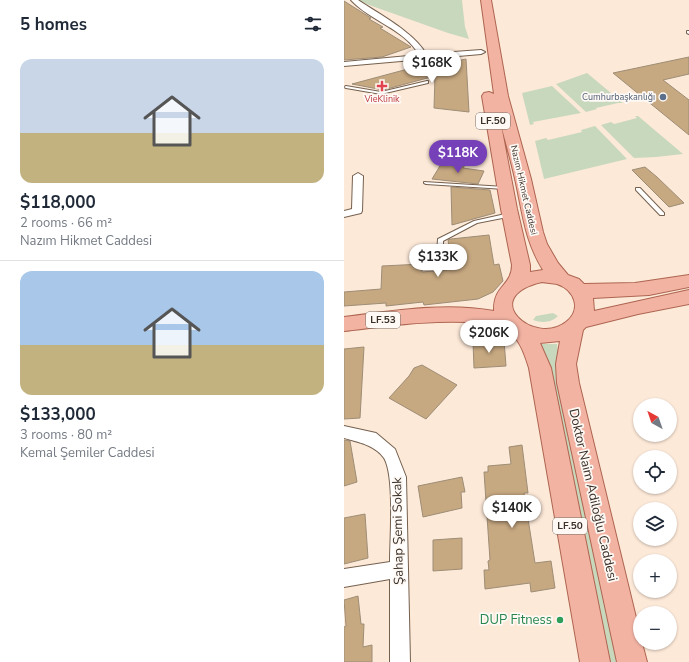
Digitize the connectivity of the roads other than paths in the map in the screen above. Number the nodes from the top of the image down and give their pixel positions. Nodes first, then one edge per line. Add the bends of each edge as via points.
1 (354, 0) edge
2 (486, 0) edge
3 (479, 37) dead end
4 (481, 52) junction
5 (424, 57) junction
6 (344, 64) edge
7 (428, 82) dead end
8 (346, 87) dead end
9 (358, 176) dead end
10 (426, 183) dead end
11 (505, 188) junction
12 (638, 190) dead end
13 (344, 214) edge
14 (662, 214) dead end
15 (510, 215) junction
16 (440, 253) dead end
17 (561, 279) junction
18 (689, 281) edge
19 (510, 290) junction
20 (579, 291) junction
21 (689, 297) edge
22 (421, 316) junction
23 (344, 324) edge
24 (577, 324) junction
25 (515, 326) junction
26 (344, 432) edge
27 (399, 569) junction
28 (344, 578) edge
29 (400, 662) edge
30 (595, 662) edge
31 (632, 662) edge

1 - 5 street via 407,37 418,46
2 - 17 main road, Nazım Hikmet Caddesi / LF.50 via 502,98 534,236 543,258
3 - 4 main road, Nazım Hikmet Caddesi / LF.50
4 - 5 street
4 - 11 main road, Nazım Hikmet Caddesi / LF.50
5 - 6 street
7 - 8 lane via 381,93
9 - 13 street via 357,211
10 - 11 lane
11 - 15 main road, Nazım Hikmet Caddesi / LF.50
12 - 14 lane
15 - 16 lane via 476,222 440,240
15 - 19 main road, Nazım Hikmet Caddesi / LF.50 via 521,273
17 - 19 main road via 538,277 524,280
17 - 20 main road
18 - 20 main road via 603,292
19 - 22 main road, LF.53 via 489,305
19 - 25 main road, LF.50 via 502,309
20 - 24 main road, LF.50 via 586,305 585,313
21 - 24 main road via 638,307
22 - 23 main road, LF.53
22 - 25 main road, LF.53 via 492,317
24 - 25 main road via 564,333 543,336
24 - 31 main road, Doktor Naim Adiloğlu Caddesi / LF.50 via 566,364 568,383
25 - 30 main road, LF.50 via 534,351 540,368
26 - 27 street, Şahap Şemi Sokak via 371,438 390,454 398,477
27 - 28 street
27 - 29 street, Şahap Şemi Sokak

